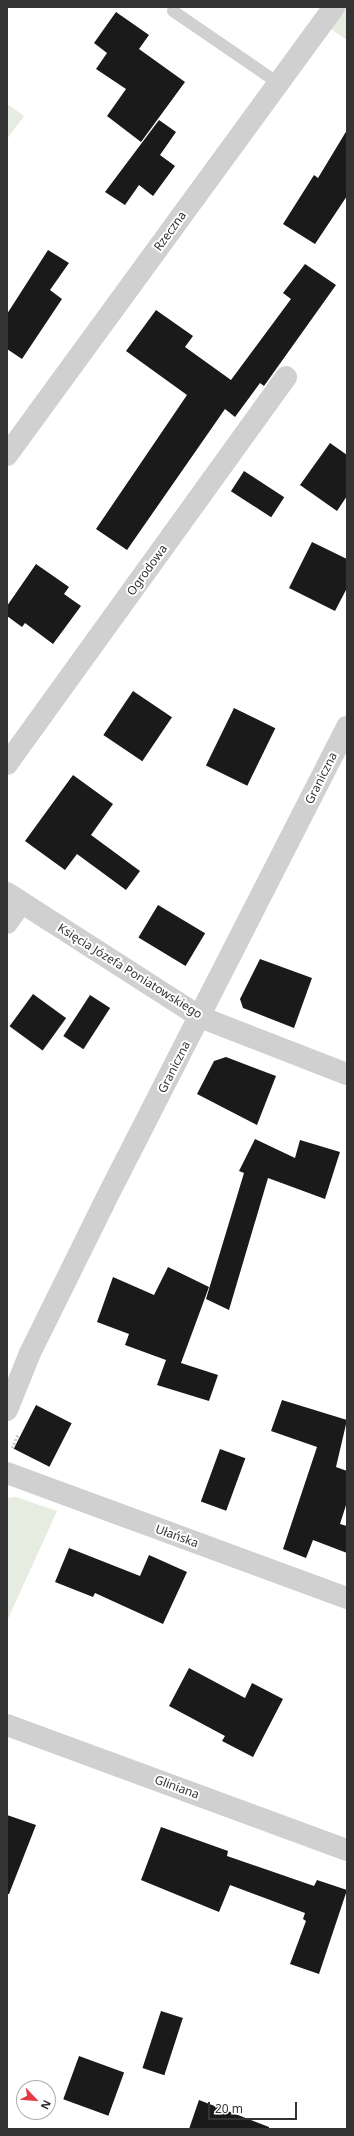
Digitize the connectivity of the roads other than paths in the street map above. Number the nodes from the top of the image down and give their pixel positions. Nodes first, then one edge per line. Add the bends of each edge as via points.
1 (334, 7) edge
2 (173, 11) dead end
3 (278, 83) junction
4 (286, 377) dead end
5 (7, 455) edge
6 (347, 727) edge
7 (7, 764) edge
8 (14, 898) edge
9 (7, 923) edge
10 (200, 1017) junction
11 (347, 1074) edge
12 (7, 1410) edge
13 (7, 1473) edge
14 (347, 1598) edge
15 (7, 1725) edge
16 (347, 1850) edge

1 - 3 street, Rzeczna
2 - 3 lane
3 - 5 street, Rzeczna
4 - 7 street, Ogrodowa
6 - 10 street, Graniczna
8 - 9 street
8 - 10 street, Księcia Józefa Poniatowskiego
10 - 11 street, Księcia Józefa Poniatowskiego
10 - 12 street, Graniczna via 30,1353
13 - 14 street, Ułańska
15 - 16 street, Gliniana

